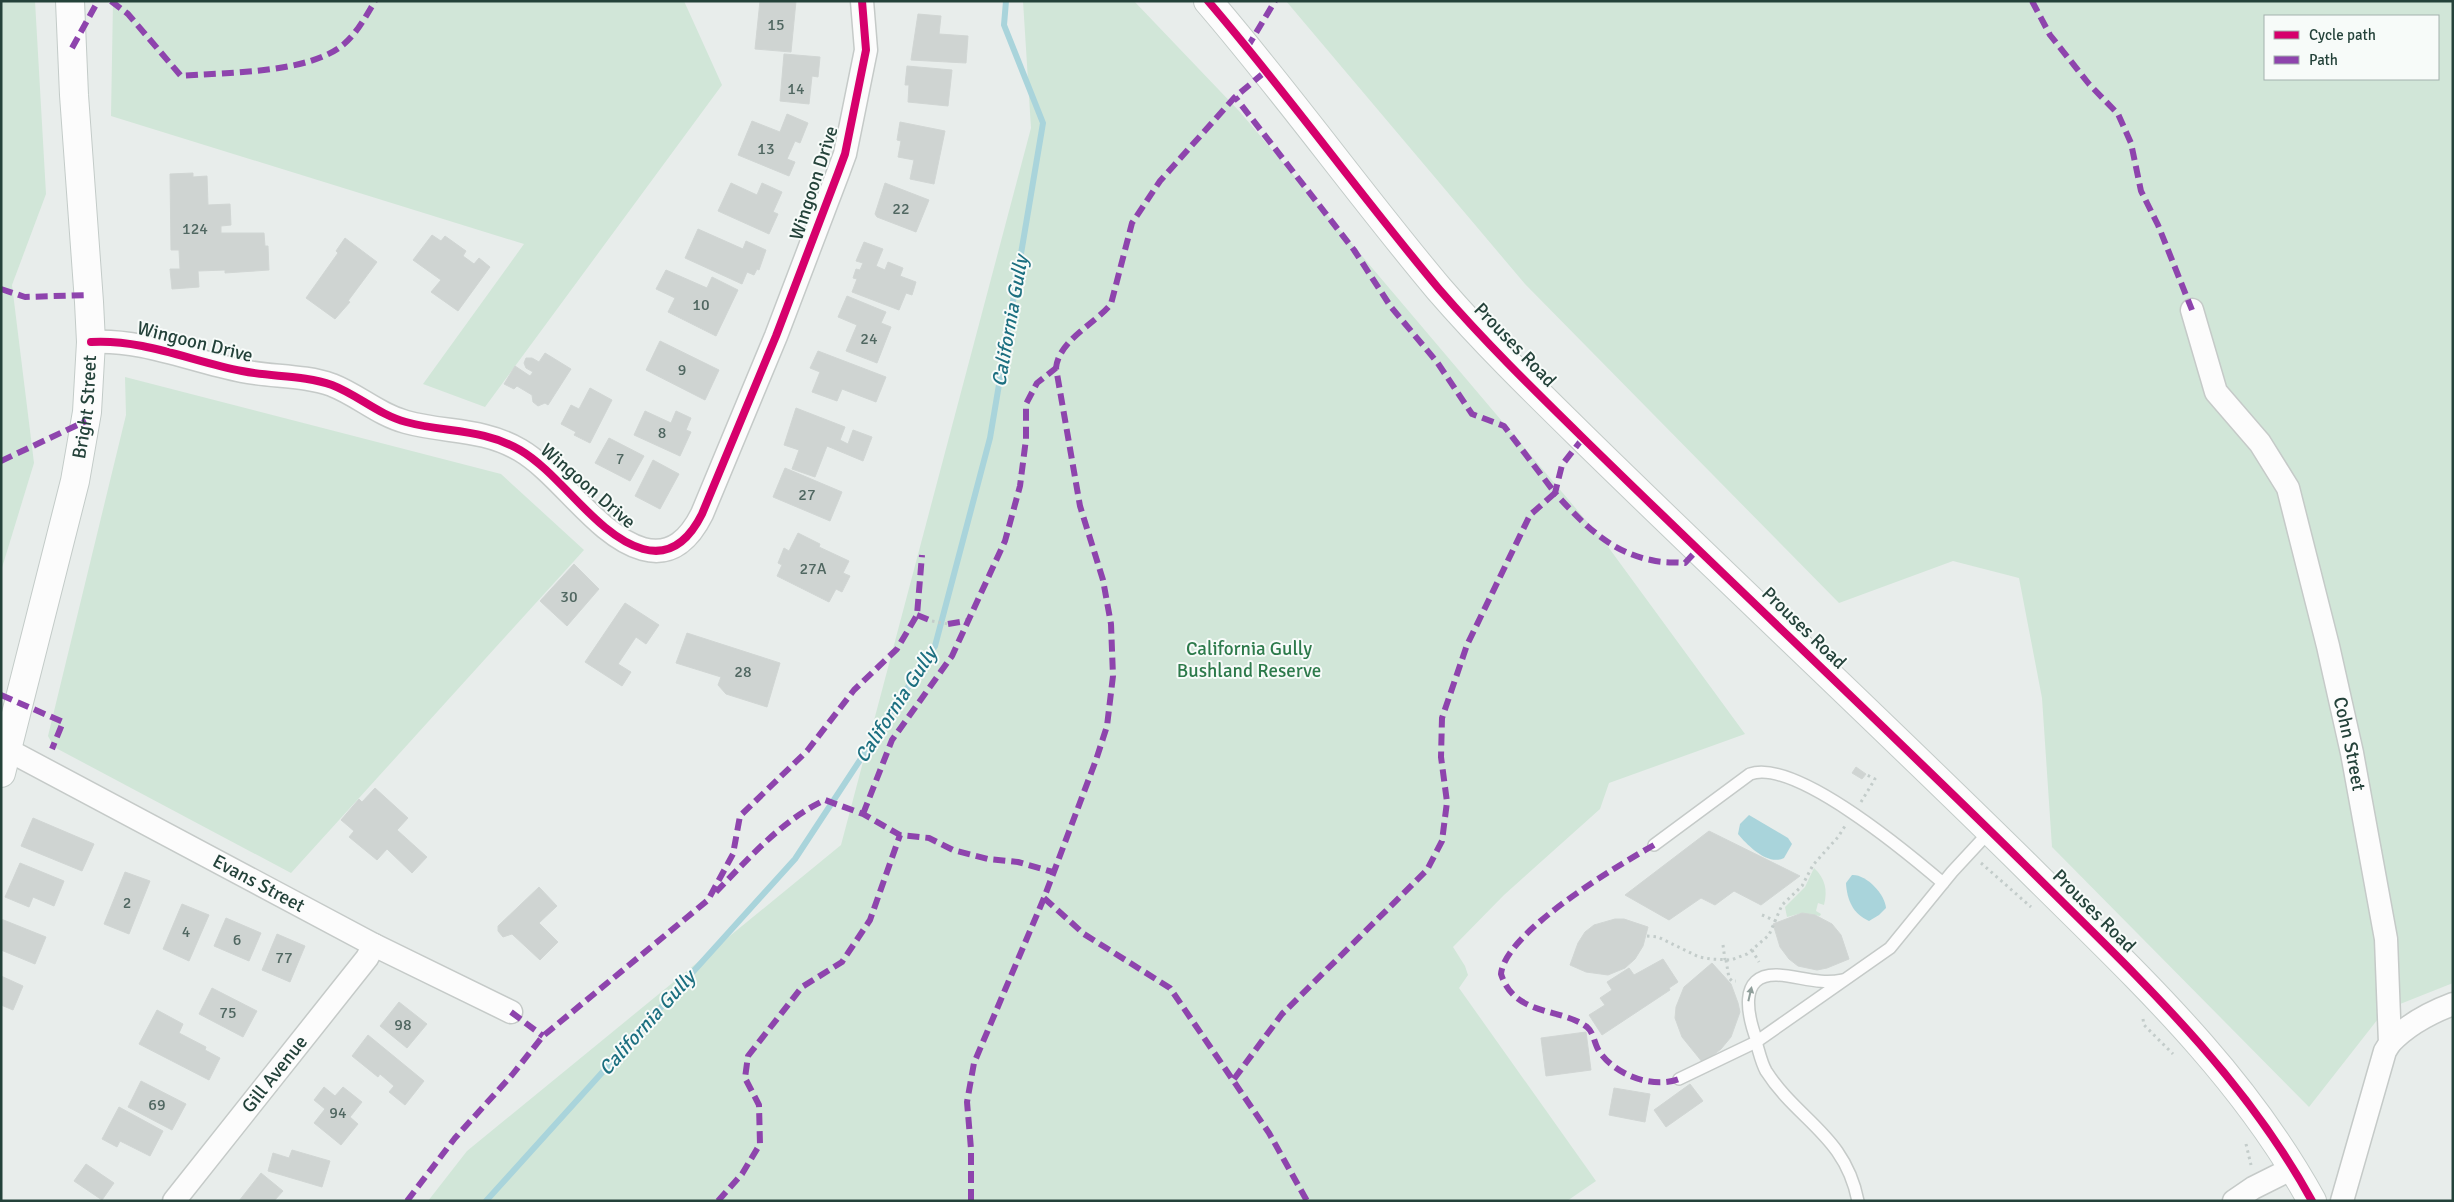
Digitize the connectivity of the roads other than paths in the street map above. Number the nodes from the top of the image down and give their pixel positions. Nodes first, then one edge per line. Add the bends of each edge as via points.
1 (70, 1) edge
2 (862, 1) edge
3 (1208, 1) edge
4 (2192, 310) dead end
5 (91, 342) junction
6 (5, 762) edge
7 (1990, 831) junction
8 (1654, 845) dead end
9 (1943, 883) junction
10 (374, 945) junction
11 (1850, 976) junction
12 (2453, 1004) edge
13 (511, 1012) dead end
14 (1756, 1041) junction
15 (2390, 1043) junction
16 (1679, 1079) dead end
17 (2293, 1168) junction
18 (174, 1201) edge
19 (1858, 1201) edge
20 (2234, 1201) edge
21 (2312, 1201) edge
22 (2342, 1201) edge

1 - 5 street, Bright Street
2 - 5 street, Wingoon Drive via 866,50 845,154 776,336 702,514 689,536 672,548 652,551 624,540 532,459 500,440 476,433 408,423 330,384 241,371 135,343 114,340
3 - 7 street, Prouses Road via 1415,259 1493,349
4 - 15 street, Cohn Street via 2216,392 2260,443 2288,488 2328,646 2386,940
5 - 6 street, Bright Street via 87,412 75,481
6 - 10 street, Evans Street
7 - 9 lane
7 - 17 street, Prouses Road via 2202,1044 2253,1107
8 - 9 lane via 1750,774 1773,772 1854,813
9 - 11 lane via 1890,948
10 - 13 street, Evans Street
10 - 18 street, Gill Avenue
11 - 14 lane
14 -> 11 lane via 1748,999 1750,988 1756,981 1772,975 1826,982
12 - 15 street via 2423,1017
14 - 16 lane
14 - 19 lane via 1766,1069 1786,1097 1838,1150 1855,1184
15 - 22 street, Cohn Street
17 - 20 street
17 - 21 street, Prouses Road

